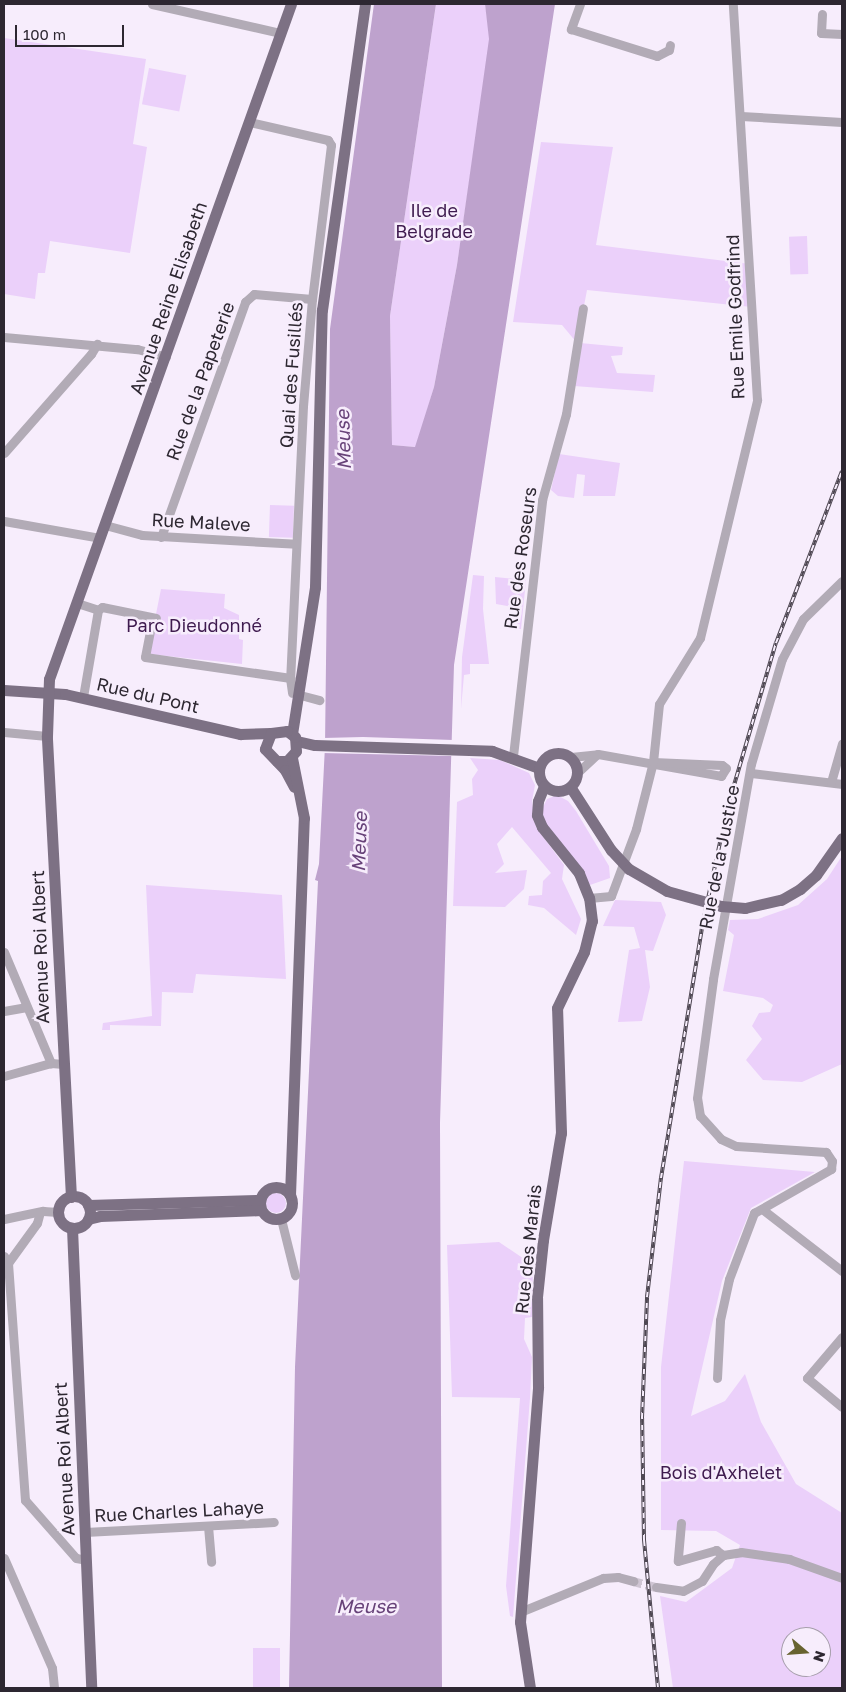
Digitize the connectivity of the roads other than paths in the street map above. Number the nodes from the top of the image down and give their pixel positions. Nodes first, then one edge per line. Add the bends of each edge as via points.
1 (152, 4) edge
2 (291, 4) edge
3 (365, 4) edge
4 (580, 4) edge
5 (733, 4) edge
6 (822, 14) dead end
7 (281, 32) junction
8 (842, 34) edge
9 (670, 45) dead end
10 (741, 116) junction
11 (250, 122) junction
12 (842, 122) edge
13 (312, 300) junction
14 (583, 308) dead end
15 (4, 337) edge
16 (97, 344) junction
17 (166, 357) junction
18 (4, 453) edge
19 (4, 521) edge
20 (104, 525) junction
21 (161, 537) junction
22 (100, 538) junction
23 (296, 544) junction
24 (842, 581) edge
25 (77, 603) junction
26 (98, 610) junction
27 (154, 618) dead end
28 (150, 631) dead end
29 (290, 678) junction
30 (4, 690) edge
31 (48, 695) junction
32 (83, 697) junction
33 (298, 697) junction
34 (319, 700) dead end
35 (4, 732) edge
36 (240, 734) junction
37 (47, 736) junction
38 (288, 741) junction
39 (842, 744) edge
40 (265, 749) junction
41 (598, 754) junction
42 (513, 756) junction
43 (571, 757) junction
44 (277, 761) junction
45 (653, 762) junction
46 (539, 768) junction
47 (578, 772) junction
48 (751, 773) junction
49 (842, 780) edge
50 (831, 782) junction
51 (842, 784) edge
52 (544, 786) junction
53 (570, 788) junction
54 (299, 794) junction
55 (842, 838) edge
56 (589, 898) junction
57 (4, 952) edge
58 (27, 1007) junction
59 (4, 1011) edge
60 (51, 1063) junction
61 (63, 1064) junction
62 (4, 1076) edge
63 (290, 1164) junction
64 (276, 1187) junction
65 (290, 1195) junction
66 (71, 1197) junction
67 (88, 1205) junction
68 (261, 1205) junction
69 (762, 1209) junction
70 (40, 1212) junction
71 (58, 1212) junction
72 (4, 1219) edge
73 (88, 1219) junction
74 (281, 1219) junction
75 (72, 1228) junction
76 (6, 1260) edge
77 (842, 1271) edge
78 (295, 1275) dead end
79 (842, 1337) edge
80 (717, 1378) dead end
81 (842, 1407) edge
82 (274, 1522) dead end
83 (681, 1523) dead end
84 (208, 1526) junction
85 (85, 1532) junction
86 (723, 1555) junction
87 (4, 1558) edge
88 (86, 1560) junction
89 (211, 1562) dead end
90 (842, 1578) edge
91 (633, 1581) tunnel mouth
92 (656, 1587) tunnel mouth
93 (520, 1612) junction
94 (54, 1688) edge
95 (91, 1688) edge
96 (530, 1688) edge

1 - 7 street
2 - 7 main road, Avenue Reine Elisabeth
3 - 33 main road via 322,310 314,587
4 - 9 street via 571,29 657,56 669,50
5 - 10 street, Rue Emile Godfrind
6 - 8 street via 821,33
7 - 11 main road, Avenue Reine Elisabeth
10 - 12 street
10 - 45 street, Rue Emile Godfrind via 757,400 700,638 659,704
11 - 13 street, Quai des Fusillés via 328,140 331,146
11 - 17 main road, Avenue Reine Elisabeth
13 - 21 street, Rue de la Papeterie via 254,294 245,302
13 - 23 street, Quai des Fusillés
14 - 42 street, Rue des Roseurs via 566,414 542,500
15 - 16 street
16 - 17 street
16 - 18 street
17 - 20 main road, Avenue Reine Elisabeth
19 - 22 street
20 - 21 street, Rue Maleve
20 - 22 main road, Avenue Reine Elisabeth
21 - 23 street, Rue Maleve
22 - 25 main road, Avenue Reine Elisabeth
23 - 29 street, Quai des Fusillés
24 - 48 street, Rue de la Justice via 803,619 782,659
25 - 26 street
25 - 31 main road, Avenue Reine Elisabeth via 49,680
26 - 27 street via 102,607
26 - 32 street
28 - 29 street via 145,657
29 - 33 street, Quai des Fusillés
30 - 31 main road, Rue du Pont
31 - 32 main road, Rue du Pont
31 - 37 main road, Avenue Roi Albert
32 - 36 main road, Rue du Pont
33 - 34 street
33 - 38 main road
35 - 37 street
36 - 38 main road, Rue du Pont
36 - 40 main road, Rue du Pont
37 - 61 main road, Avenue Roi Albert
38 - 40 main road
38 - 42 main road via 315,745 462,748
38 - 44 main road
38 - 54 main road
39 - 50 street
40 - 44 main road, Rue du Pont
41 - 43 street
41 - 45 street
41 - 47 street
42 - 46 main road
43 - 46 main road via 555,752 542,761
43 - 47 main road
44 - 54 main road, Rue du Pont
45 - 45 street via 721,776 726,768 722,765
45 - 56 street via 636,829 611,896
46 - 52 main road
47 - 53 main road
48 - 50 street
48 - 69 street, Rue de la Justice via 713,979 697,1098 700,1116 721,1139 736,1146 826,1152 832,1161 831,1168
49 - 50 street
50 - 51 street
52 - 53 main road via 562,792
52 - 56 main road, Rue des Marais via 538,801 542,827 579,873
53 - 55 main road, bridge via 611,850 629,869 667,891 721,906 745,908 773,902 800,889 816,875
54 - 63 main road via 302,808
56 - 93 main road, Rue des Marais via 591,934 557,1008 561,1133 537,1296 538,1388
57 - 58 street
58 - 59 street
58 - 60 street
60 - 61 street
60 - 62 street
61 - 66 main road, Avenue Roi Albert
63 - 64 main road
63 - 65 main road
64 - 65 main road
64 - 68 main road via 264,1192
65 - 74 main road via 290,1212
66 - 67 main road via 81,1198
66 - 71 main road via 62,1202
67 - 68 main road
67 - 73 main road
68 - 73 main road
68 - 74 main road via 269,1218
69 - 77 street
69 - 80 street via 754,1213 729,1278 720,1320
70 - 71 street
70 - 72 street
70 - 76 street via 37,1223
71 - 75 main road via 62,1223
73 - 75 main road via 82,1226
74 - 78 street
75 - 85 main road, Avenue Roi Albert
76 - 88 street via 24,1500 76,1558
79 - 81 street via 807,1378
82 - 84 street, Rue Charles Lahaye
83 - 86 street via 678,1561 716,1550
84 - 85 street, Rue Charles Lahaye
84 - 89 street
85 - 88 main road, Avenue Roi Albert
86 - 90 street via 741,1552 765,1554
86 - 92 street via 702,1581 683,1591
87 - 94 street via 52,1668
88 - 95 main road, Avenue Roi Albert
91 - 93 street via 603,1578
93 - 96 main road, Rue des Marais via 522,1651

